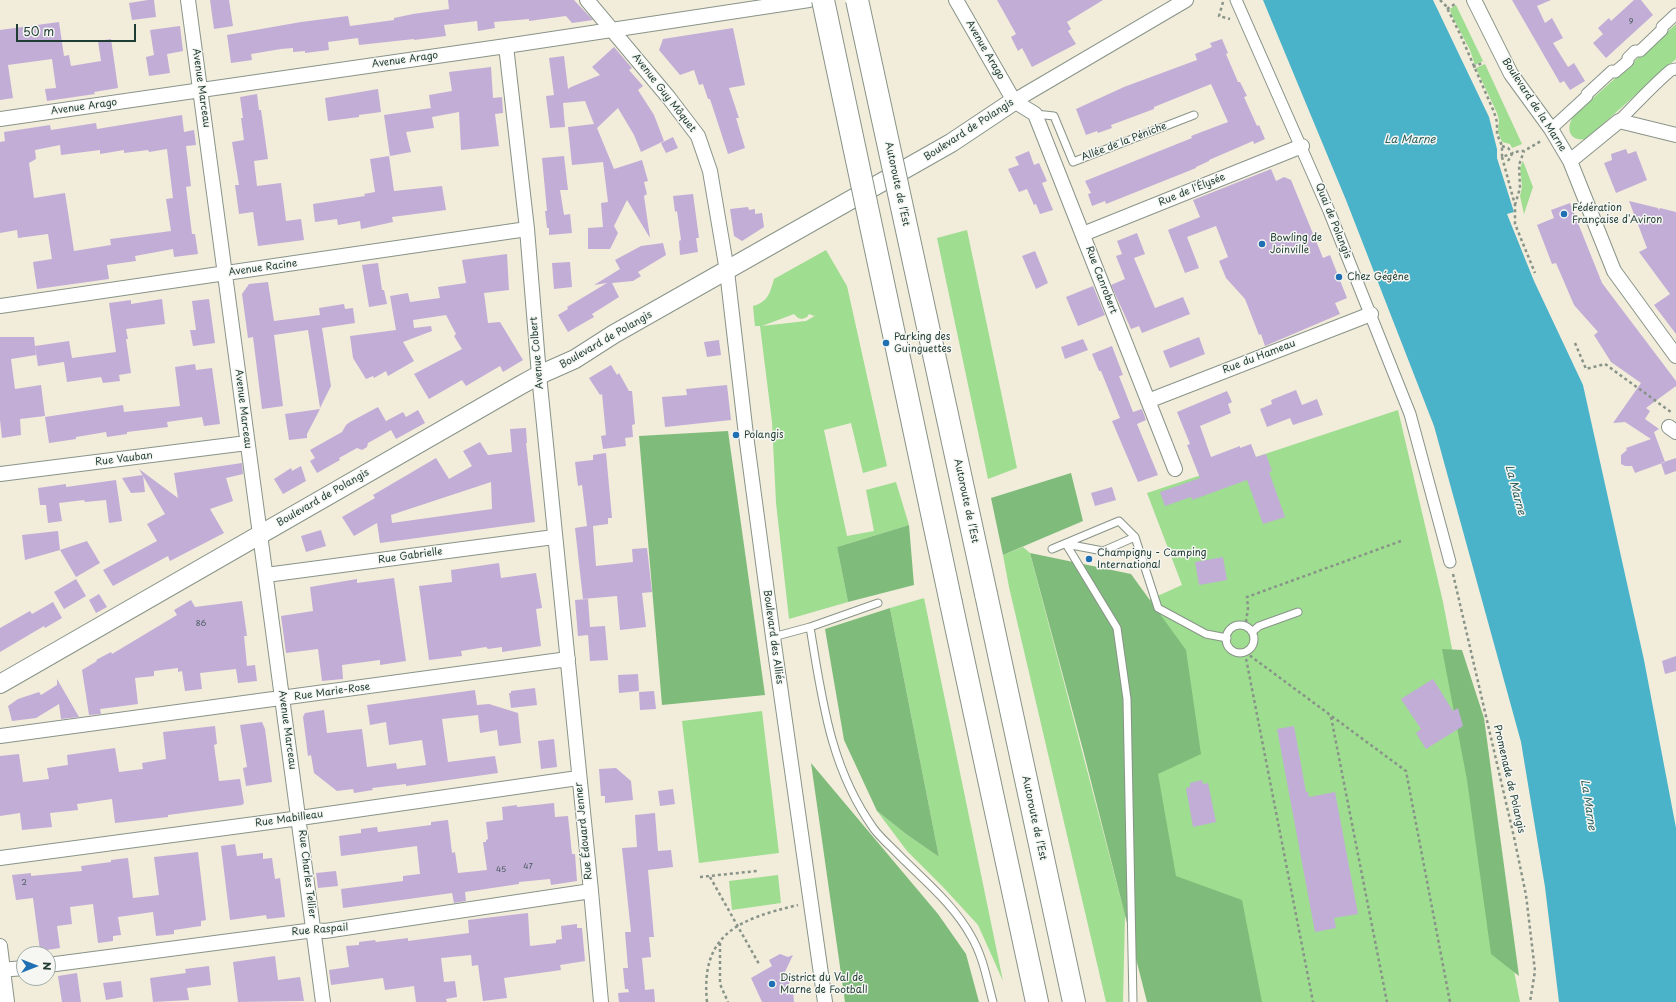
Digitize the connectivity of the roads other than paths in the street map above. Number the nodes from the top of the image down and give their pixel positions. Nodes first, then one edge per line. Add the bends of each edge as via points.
1 (188, 0) edge
2 (587, 0) edge
3 (802, 0) edge
4 (823, 0) edge
5 (857, 0) edge
6 (956, 0) edge
7 (1186, 0) edge
8 (1236, 0) edge
9 (1474, 0) edge
10 (1676, 14) edge
11 (613, 29) junction
12 (506, 46) junction
13 (1676, 69) edge
14 (201, 89) junction
15 (1014, 100) junction
16 (1035, 114) junction
17 (1194, 115) dead end
18 (0, 119) edge
19 (1618, 121) junction
20 (1547, 134) junction
21 (1676, 135) edge
22 (1302, 146) junction
23 (1570, 161) junction
24 (526, 229) junction
25 (1082, 234) junction
26 (727, 271) junction
27 (226, 273) junction
28 (0, 306) edge
29 (1371, 314) junction
30 (1676, 356) edge
31 (538, 375) junction
32 (1148, 401) junction
33 (247, 443) junction
34 (1175, 469) dead end
35 (0, 474) edge
36 (260, 534) junction
37 (554, 537) junction
38 (1135, 537) junction
39 (1066, 544) junction
40 (1052, 548) dead end
41 (1450, 562) road end
42 (266, 575) junction
43 (878, 603) dead end
44 (1298, 612) dead end
45 (810, 627) junction
46 (1252, 632) junction
47 (773, 637) junction
48 (1227, 638) junction
49 (568, 659) junction
50 (0, 684) edge
51 (282, 698) junction
52 (0, 736) edge
53 (578, 778) junction
54 (300, 818) junction
55 (0, 858) edge
56 (591, 891) junction
57 (314, 930) junction
58 (0, 946) edge
59 (56, 964) edge
60 (16, 969) edge
61 (2, 970) edge
62 (1034, 992) edge
63 (7, 1002) edge
64 (323, 1002) edge
65 (600, 1002) edge
66 (825, 1002) edge
67 (993, 1002) edge
68 (1020, 1002) edge
69 (1074, 1002) edge
70 (1133, 1002) edge

1 - 14 street, Avenue Marceau
2 - 11 street, Avenue Guy Môquet
3 - 11 street, Avenue Arago
4 - 62 highway, bridge
5 - 69 highway, Autoroute de l’Est, bridge
6 - 15 street, Avenue Arago
7 - 15 street, Boulevard de Polangis
8 - 22 street, Quai de Polangis
9 - 20 street, Boulevard de la Marne via 1511,74
10 - 20 street via 1640,51 1635,51 1619,69 1612,71
11 - 12 street, Avenue Arago
11 - 26 street, Avenue Guy Môquet via 698,136 710,171
12 - 14 street, Avenue Arago
12 - 24 street, Avenue Colbert
13 - 19 street via 1666,74
14 - 18 street, Avenue Arago
14 - 27 street, Avenue Marceau
15 - 16 street
15 - 26 street, Boulevard de Polangis via 951,143
16 - 17 lane, Allée de la Péniche via 1054,116 1073,162
16 - 25 street, Rue Canrobert
19 - 21 street
19 - 23 street
20 - 23 street, Boulevard de la Marne
22 - 25 street, Rue de l'Élysée
22 - 29 street, Quai de Polangis
23 - 30 street, Boulevard de la Marne via 1614,271
24 - 27 street, Avenue Racine
24 - 31 street, Avenue Colbert
25 - 32 street, Rue Canrobert
26 - 31 street, Boulevard de Polangis via 614,334 575,359
26 - 47 street, Boulevard des Alliés
27 - 28 street, Avenue Racine
27 - 33 street, Avenue Marceau
29 - 32 street, Rue du Hameau
29 - 41 street, Quai de Polangis via 1410,414
31 - 36 street, Boulevard de Polangis
31 - 37 street, Avenue Colbert
32 - 34 street, Rue Canrobert
33 - 35 street, Rue Vauban
33 - 36 street, Avenue Marceau
36 - 42 street, Avenue Marceau
36 - 50 street, Boulevard de Polangis
37 - 42 street, Rue Gabrielle
37 - 49 street, Avenue Colbert
38 - 39 lane via 1103,551
38 - 39 lane via 1119,521
38 - 48 lane via 1158,608 1206,634
39 - 40 lane
39 - 70 lane via 1117,628 1126,691
42 - 51 street, Avenue Marceau
43 - 45 lane
44 - 46 lane via 1259,626
45 - 47 lane
45 - 67 lane via 831,741 840,769 855,801 875,830 954,911 972,937
46 - 48 lane via 1246,627 1237,626 1228,632
46 - 48 lane via 1253,643 1245,652 1239,653 1231,649 1227,644
47 - 66 street, Boulevard des Alliés
49 - 51 street, Rue Marie-Rose
49 - 53 street, Rue Édouard Jenner
51 - 52 street, Rue Marie-Rose
51 - 54 street, Avenue Marceau
53 - 54 street, Rue Mabilleau
53 - 56 street, Rue Édouard Jenner
54 - 55 street, Rue Mabilleau
54 - 57 street, Rue Charles Tellier
56 - 57 street, Rue Raspail via 325,931
56 - 65 street, Rue Édouard Jenner
57 - 59 street, Rue Raspail
57 - 64 street, Rue Charles Tellier
58 - 61 street
60 - 61 street
61 - 63 street
62 - 68 highway

